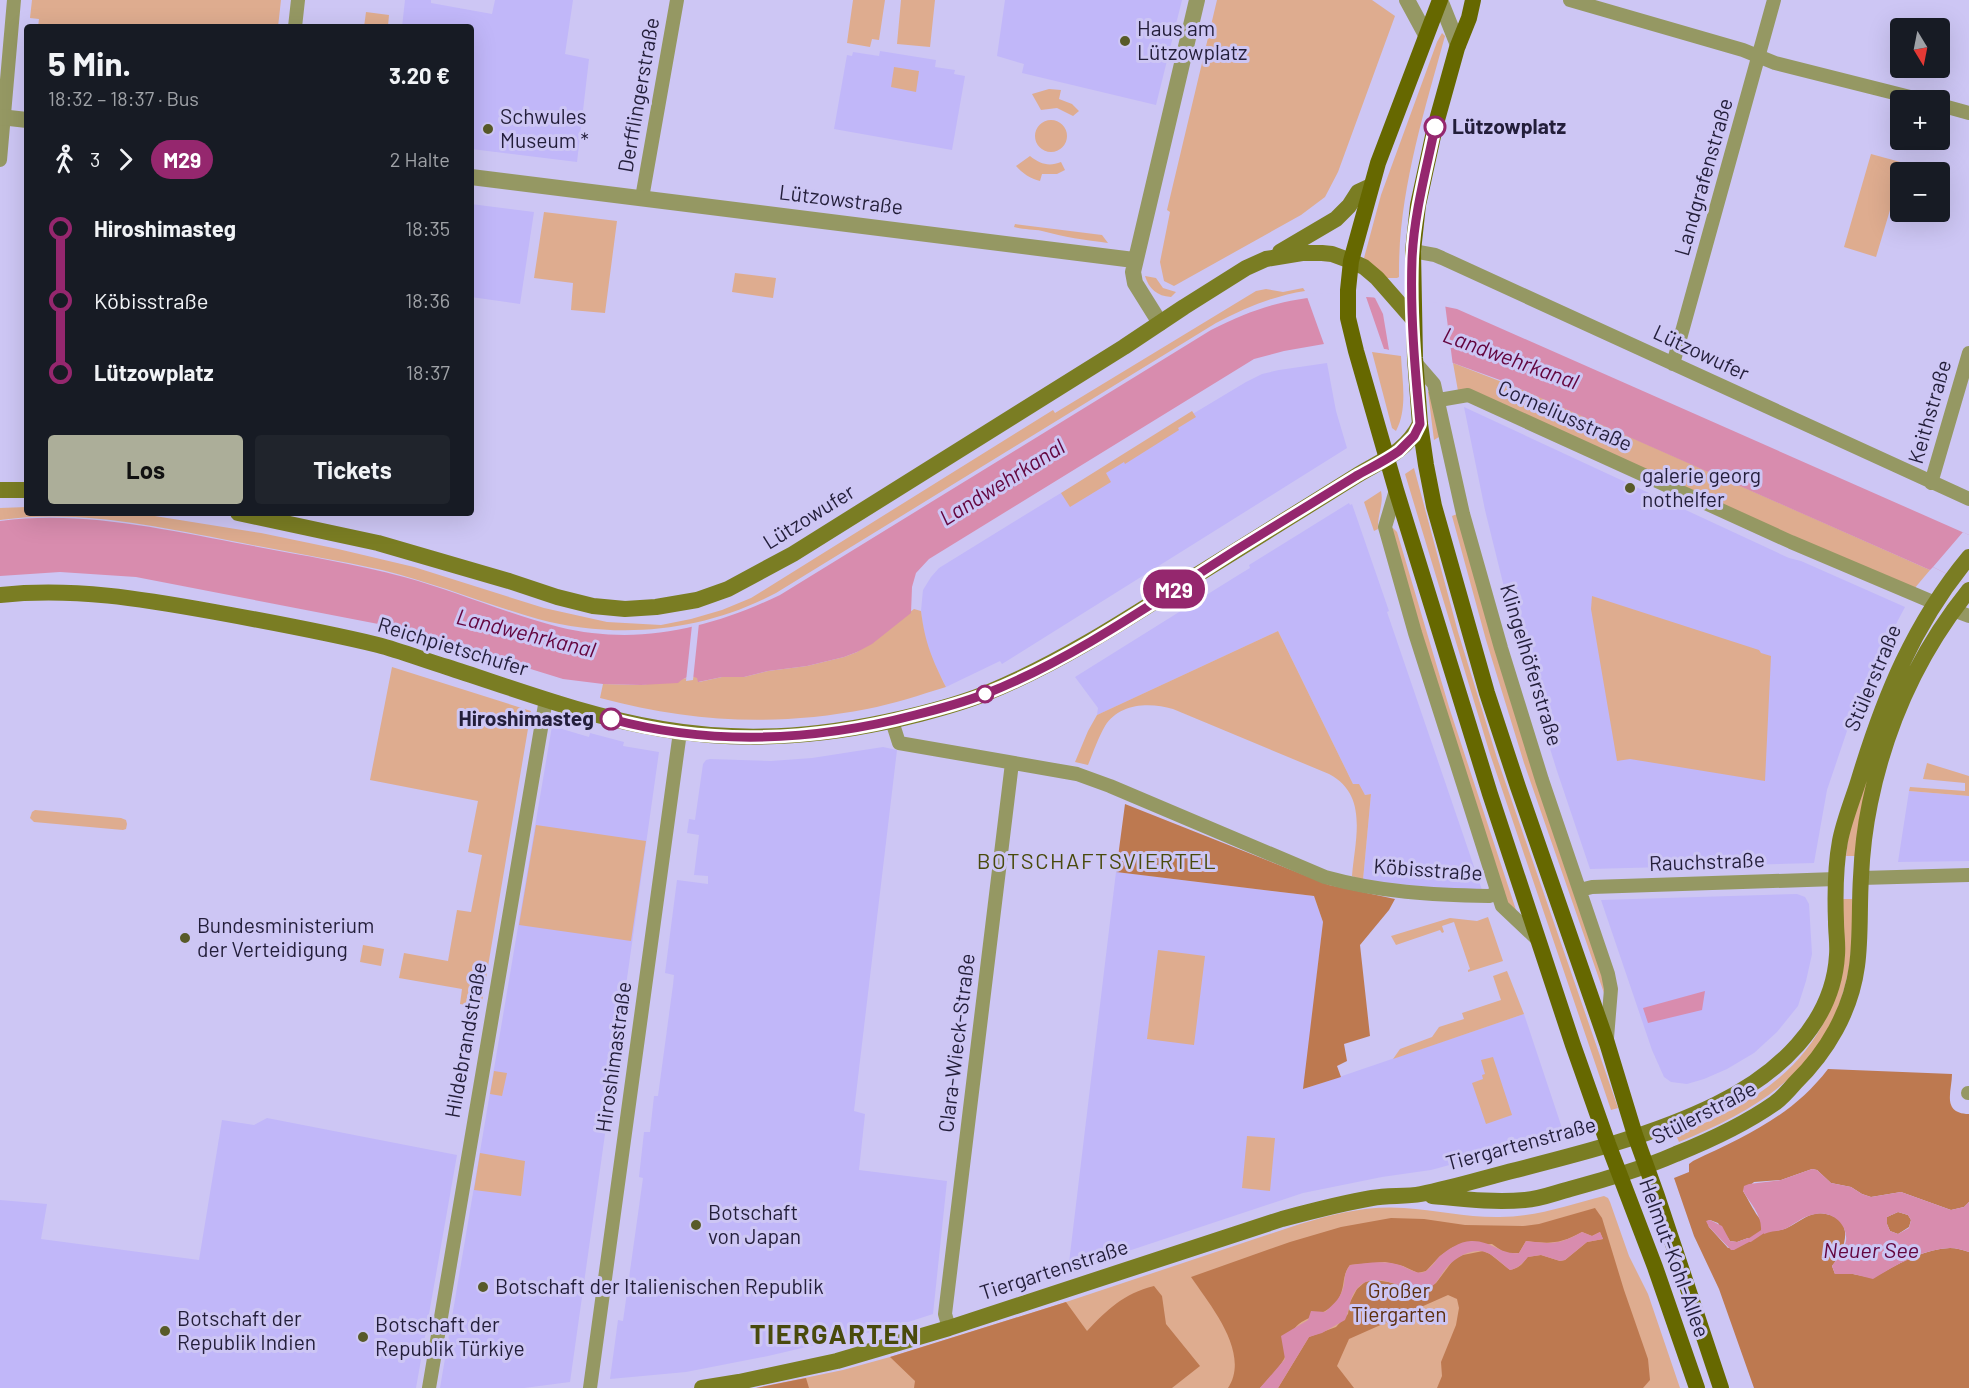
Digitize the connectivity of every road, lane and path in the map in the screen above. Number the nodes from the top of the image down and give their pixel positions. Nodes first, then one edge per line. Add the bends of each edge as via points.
1 (14, 0) edge
2 (298, 0) edge
3 (676, 0) edge
4 (1197, 0) edge
5 (1407, 0) edge
6 (1440, 0) edge
7 (1473, 0) edge
8 (1570, 0) edge
9 (1774, 0) edge
10 (295, 24) edge
11 (1426, 34) junction
12 (1458, 45) junction
13 (1760, 57) junction
14 (1890, 92) edge
15 (1950, 108) edge
16 (1969, 113) edge
17 (2, 117) edge
18 (24, 120) edge
19 (0, 160) edge
20 (474, 177) edge
21 (1371, 186) junction
22 (642, 198) junction
23 (1413, 251) junction
24 (1266, 259) junction
25 (1134, 260) junction
26 (1351, 261) junction
27 (1413, 319) junction
28 (1160, 323) junction
29 (1969, 353) edge
30 (1415, 360) junction
31 (1673, 364) junction
32 (1438, 400) junction
33 (1420, 424) junction
34 (1387, 459) junction
35 (1931, 483) junction
36 (0, 490) edge
37 (24, 490) edge
38 (1396, 490) junction
39 (1969, 499) edge
40 (253, 516) edge
41 (1969, 557) edge
42 (1969, 590) edge
43 (0, 595) edge
44 (1935, 603) junction
45 (1961, 613) edge
46 (546, 699) junction
47 (892, 721) junction
48 (680, 732) junction
49 (1012, 763) junction
50 (1969, 875) edge
51 (1861, 878) junction
52 (1836, 879) junction
53 (1580, 891) junction
54 (1498, 893) junction
55 (1540, 942) junction
56 (1607, 1043) junction
57 (1635, 1135) junction
58 (1608, 1144) junction
59 (1646, 1166) junction
60 (1620, 1175) junction
61 (1419, 1194) junction
62 (949, 1328) junction
63 (429, 1388) edge
64 (590, 1388) edge
65 (702, 1388) edge
66 (1697, 1388) edge
67 (1721, 1388) edge

1 - 17 street
2 - 10 street
3 - 22 street, Derfflingerstraße
4 - 25 street
5 - 11 street
6 - 11 main road
6 - 12 street
7 - 12 main road
8 - 13 street
9 - 13 street, Landgrafenstraße
11 - 21 main road
12 - 23 main road via 1430,149
13 - 14 street
13 - 31 street, Landgrafenstraße
15 - 16 street
17 - 18 street
17 - 19 street
20 - 22 street, Lützowstraße
21 - 24 main road via 1358,192 1336,219
21 - 26 main road
22 - 25 street, Lützowstraße
23 - 27 main road
23 - 31 street, Lützowufer via 1435,255
24 - 26 main road, Lützowufer via 1322,253
24 - 28 main road, Lützowufer
25 - 28 street via 1135,283
26 - 27 main road, Lützowufer via 1369,271
26 - 34 main road via 1348,318
27 - 30 main road
28 - 40 main road, Lützowufer via 793,554 728,590 697,600 625,609 593,606 388,546
29 - 35 street, Keithstraße
30 - 32 street, Klingelhöferstraße via 1434,384
30 - 33 main road, Klingelhöferstraße
31 - 35 street, Lützowufer
32 - 44 street, Corneliusstraße via 1468,396
32 - 53 street, Klingelhöferstraße via 1484,591
33 - 34 main road via 1407,445
33 - 56 main road, Klingelhöferstraße via 1434,506 1487,693
34 - 38 main road
34 - 47 main road, Reichpietschufer via 1132,616 1041,667 985,694
35 - 39 street, Lützowufer
36 - 37 main road
38 - 54 street via 1385,527
38 - 55 main road
41 - 44 main road, Stülerstraße
42 - 45 main road, Stülerstraße
43 - 46 main road, Reichpietschufer via 81,592 266,621 380,646
44 - 45 main road
44 - 52 main road, Stülerstraße via 1903,658 1868,750 1840,840
45 - 51 main road, Stülerstraße via 1919,664 1887,741 1870,804
46 - 48 main road, Reichpietschufer via 620,721
46 - 63 street, Hildebrandstraße
47 - 48 main road, Reichpietschufer via 836,732 779,736
47 - 49 street, Köbisstraße via 898,743
48 - 64 street, Hiroshimastraße
49 - 54 street, Köbisstraße via 1077,774 1314,873 1357,885 1425,894
49 - 62 street, Clara-Wieck-Straße via 945,1314
50 - 51 street
51 - 52 main road
51 - 59 main road, Stülerstraße via 1854,985 1839,1025 1818,1059 1778,1101 1742,1124
52 - 53 street, Rauchstraße via 1592,887
52 - 57 main road, Stülerstraße via 1834,976 1812,1028 1773,1068 1737,1093
53 - 56 street, Klingelhöferstraße via 1611,989
54 - 55 street via 1502,906
55 - 58 main road
56 - 57 main road, Klingelhöferstraße
57 - 58 main road, Tiergartenstraße
57 - 59 main road, Klingelhöferstraße
58 - 60 main road, Helmut-Kohl-Allee
58 - 61 main road, Tiergartenstraße
59 - 60 main road, Stülerstraße
59 - 67 main road, Helmut-Kohl-Allee
60 - 61 main road, Tiergartenstraße via 1526,1200 1469,1200
60 - 66 main road, Helmut-Kohl-Allee
61 - 62 main road, Tiergartenstraße via 1376,1197 1282,1219
62 - 65 main road, Tiergartenstraße via 837,1361

